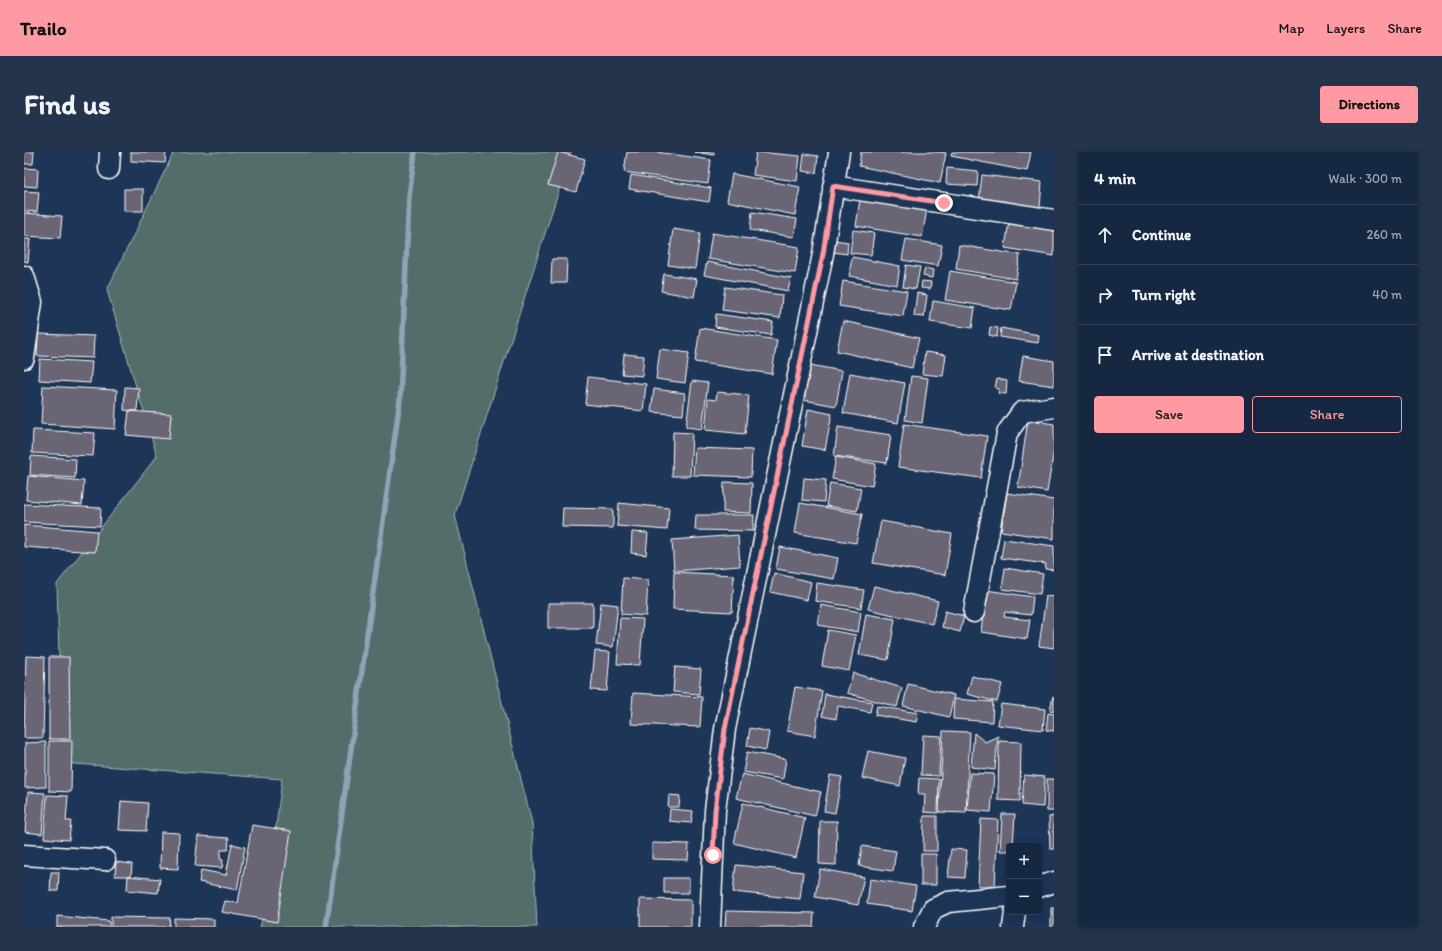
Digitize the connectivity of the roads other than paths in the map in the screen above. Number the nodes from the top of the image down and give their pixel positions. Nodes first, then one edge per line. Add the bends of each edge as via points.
1 (839, 152) edge
2 (833, 186) junction
3 (1054, 220) edge
4 (24, 276) edge
5 (24, 358) edge
6 (1054, 407) edge
7 (974, 612) dead end
8 (24, 855) edge
9 (104, 860) dead end
10 (1054, 882) edge
11 (1042, 886) edge
12 (1006, 896) edge
13 (1015, 915) edge
14 (710, 927) edge
15 (924, 927) edge
16 (1013, 927) edge

1 - 2 street
2 - 3 street
2 - 14 street via 823,254 725,729 715,811
4 - 5 street via 32,302
6 - 7 street via 1022,412 1007,433
8 - 9 street
10 - 11 street
12 - 15 street via 948,902 933,909
13 - 16 street

